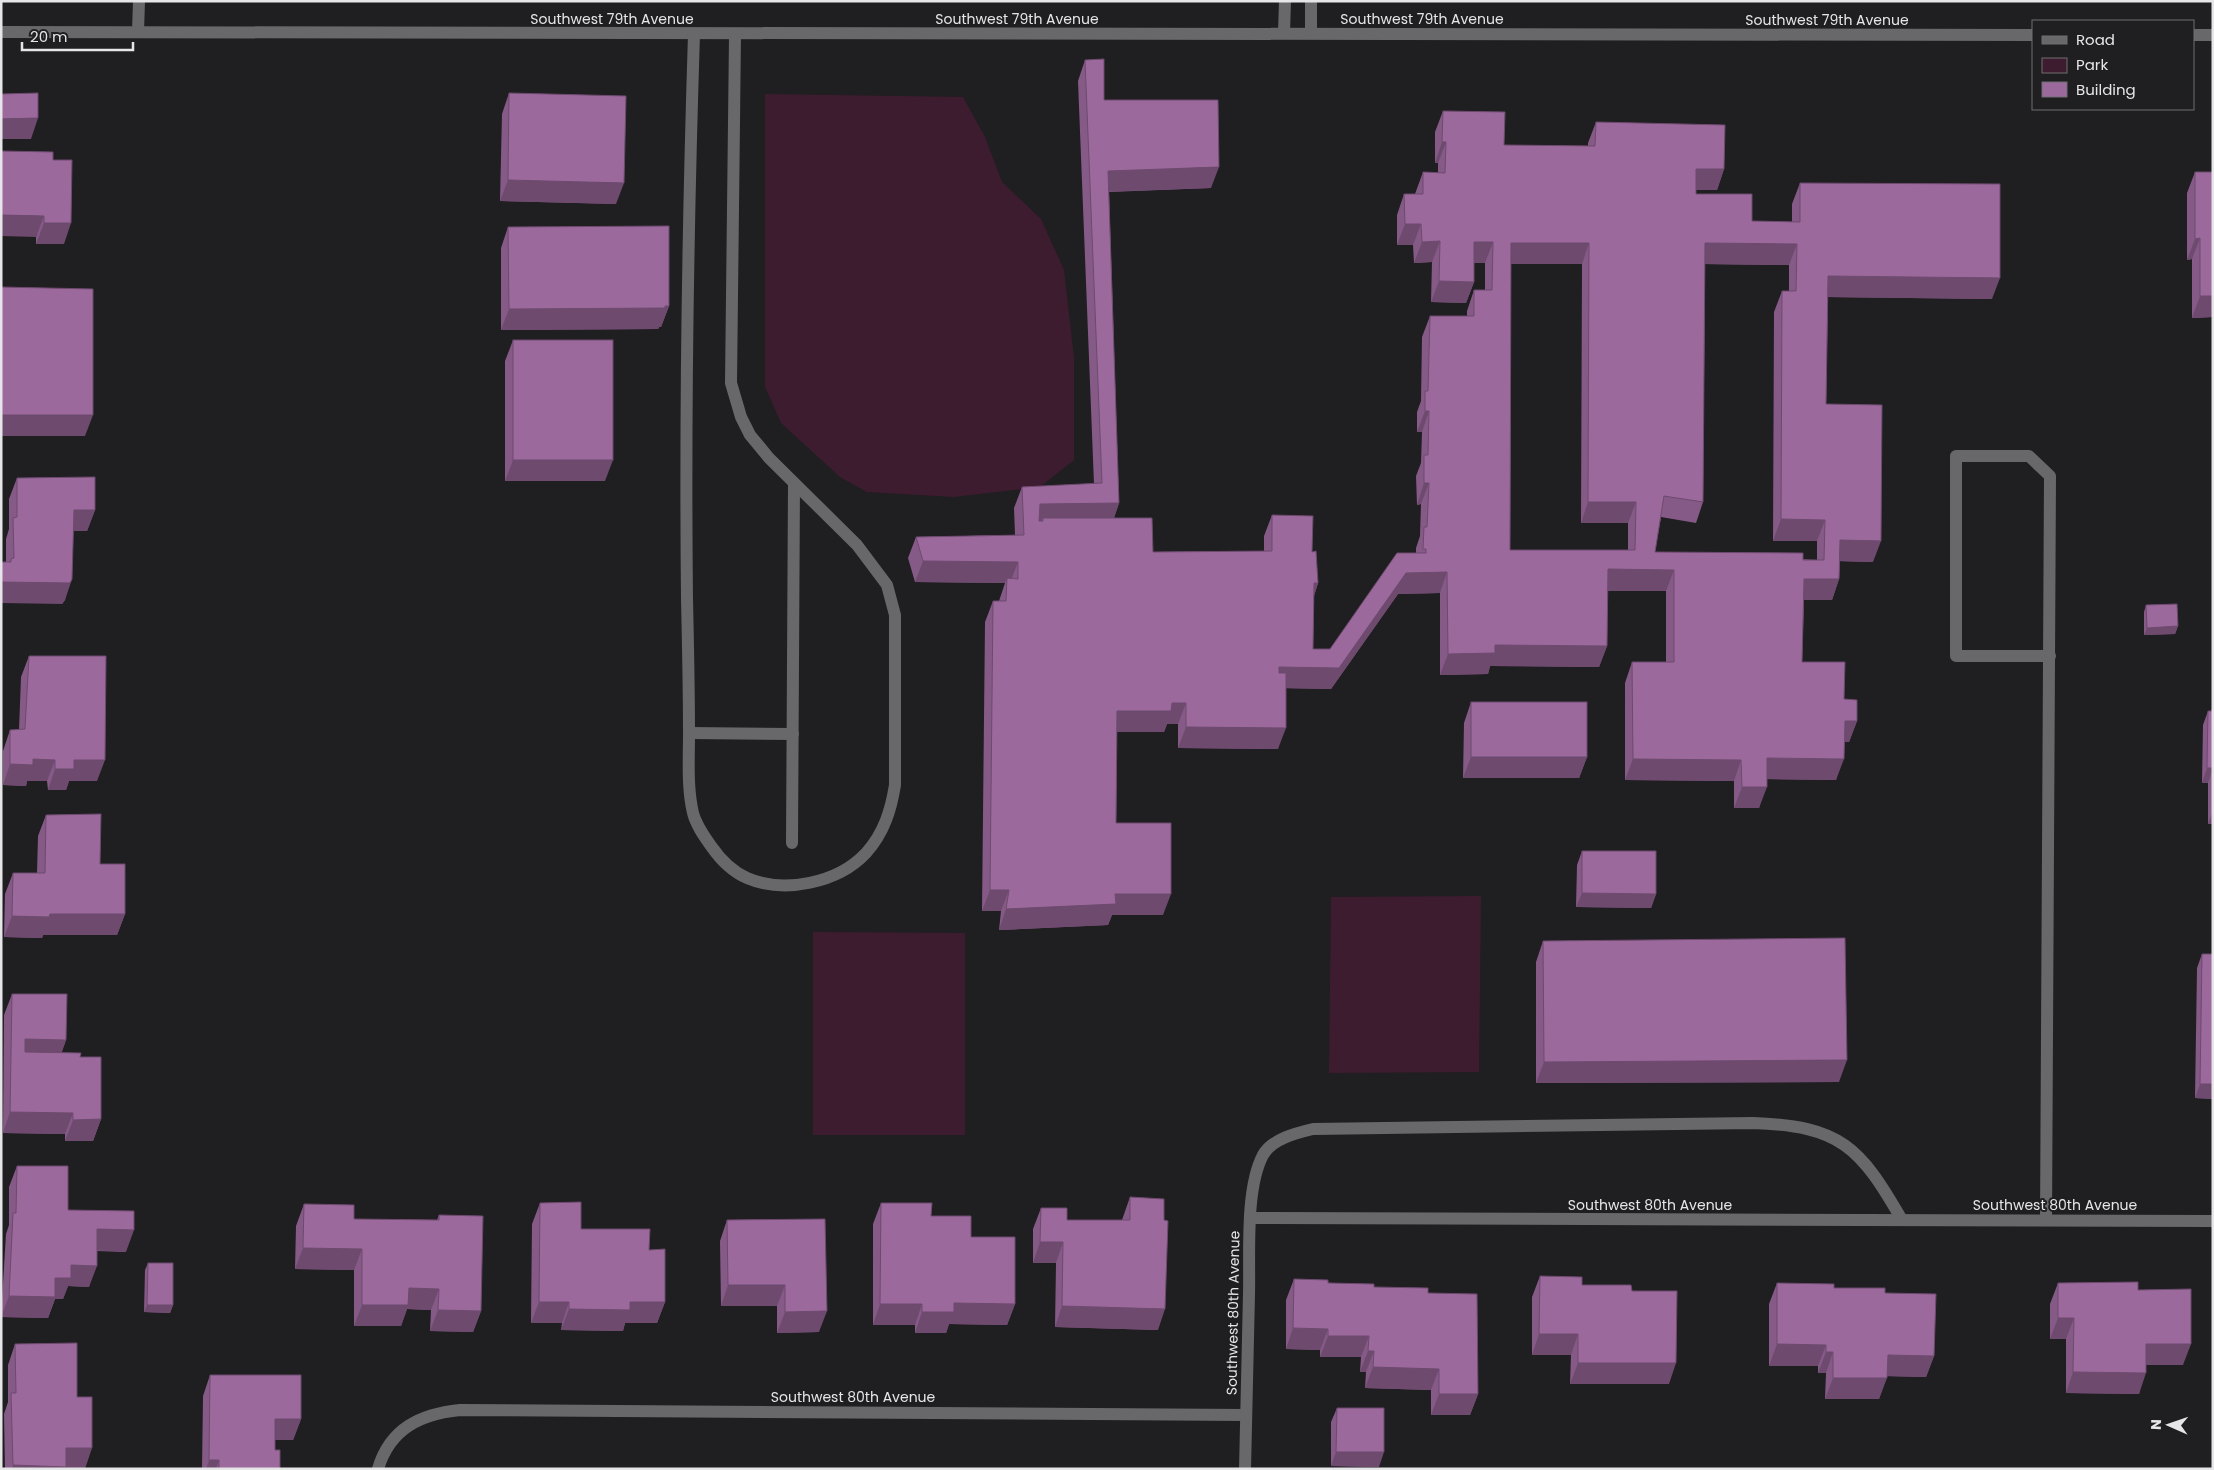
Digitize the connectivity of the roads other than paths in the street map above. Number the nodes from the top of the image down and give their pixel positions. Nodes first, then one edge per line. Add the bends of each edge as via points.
1 (139, 1) edge
2 (1285, 1) edge
3 (1311, 1) edge
4 (1, 32) edge
5 (138, 32) junction
6 (1284, 33) junction
7 (1311, 33) junction
8 (694, 34) junction
9 (735, 34) junction
10 (2032, 35) edge
11 (2194, 35) edge
12 (2213, 35) edge
13 (794, 483) junction
14 (2050, 656) junction
15 (689, 733) junction
16 (792, 734) junction
17 (792, 843) dead end
18 (1250, 1218) junction
19 (1902, 1220) junction
20 (2046, 1220) junction
21 (2213, 1221) edge
22 (1246, 1415) junction
23 (378, 1469) edge
24 (1245, 1469) edge

1 - 5 street
2 - 6 street
3 - 7 street
4 - 5 street, Southwest 79th Avenue
5 - 8 street, Southwest 79th Avenue
6 - 7 street, Southwest 79th Avenue
6 - 9 street, Southwest 79th Avenue
7 - 10 street, Southwest 79th Avenue
8 - 9 street, Southwest 79th Avenue
8 - 15 street via 687,545
9 - 13 street via 731,382 740,417 750,435
11 - 12 street
13 - 15 street via 870,560 888,585 895,642 895,784 886,822 864,855 836,874 808,883 778,885 746,878 728,867 715,852 693,816 688,773
13 - 16 street
14 - 14 street via 2050,476 2029,456 1956,456 1956,656
14 - 20 street
15 - 16 street
16 - 17 street
18 - 19 street, Southwest 80th Avenue
18 - 19 street via 1257,1172 1264,1153 1278,1141 1313,1129 1753,1123 1800,1126 1830,1136 1864,1160
18 - 22 street, Southwest 80th Avenue
19 - 20 street, Southwest 80th Avenue
20 - 21 street, Southwest 80th Avenue
22 - 23 street, Southwest 80th Avenue via 460,1410 422,1417 403,1429 390,1444
22 - 24 street

